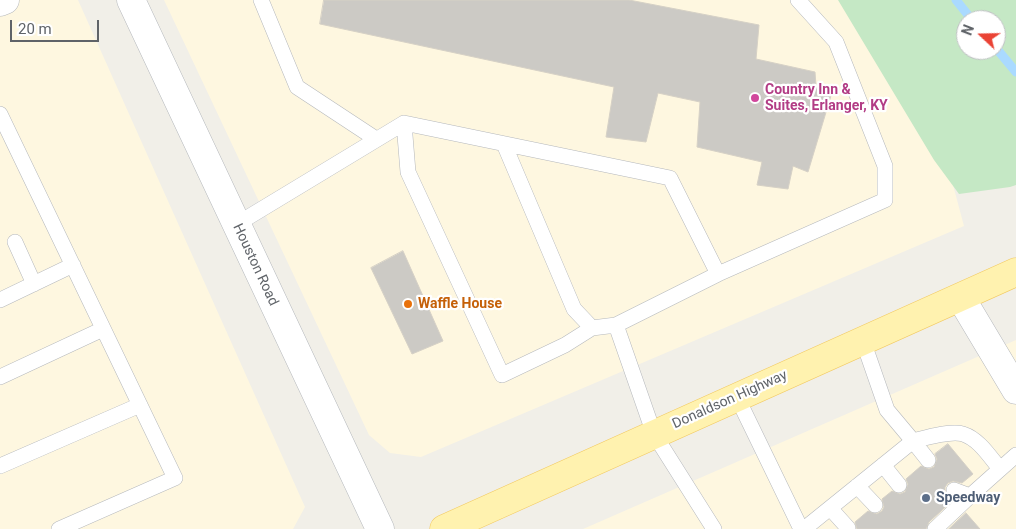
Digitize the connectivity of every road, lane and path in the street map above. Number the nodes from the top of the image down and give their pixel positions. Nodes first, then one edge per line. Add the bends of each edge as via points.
1 (5, 0) edge
2 (132, 0) edge
3 (261, 0) edge
4 (798, 0) edge
5 (0, 2) edge
6 (0, 114) edge
7 (404, 123) junction
8 (376, 140) junction
9 (504, 144) junction
10 (237, 224) junction
11 (15, 242) dead end
12 (73, 265) junction
13 (1016, 272) edge
14 (718, 274) junction
15 (34, 284) junction
16 (961, 298) junction
17 (0, 300) edge
18 (616, 325) junction
19 (592, 328) junction
20 (104, 329) junction
21 (863, 341) junction
22 (0, 377) edge
23 (1016, 390) edge
24 (737, 397) junction
25 (140, 405) junction
26 (654, 434) junction
27 (913, 441) junction
28 (1016, 455) edge
29 (928, 460) dead end
30 (0, 466) edge
31 (883, 466) junction
32 (1000, 469) junction
33 (899, 485) dead end
34 (857, 486) junction
35 (954, 490) dead end
36 (970, 496) junction
37 (875, 506) dead end
38 (830, 508) junction
39 (848, 528) edge
40 (59, 529) edge
41 (380, 529) edge
42 (444, 529) edge
43 (714, 529) edge
44 (802, 529) edge
45 (935, 529) edge

1 - 5 street
2 - 10 street, Houston Road
3 - 8 lane via 297,87
4 - 14 lane via 836,42 885,166 885,200
6 - 12 lane
7 - 8 lane
7 - 9 lane
7 - 19 lane via 408,172 502,375 565,345
8 - 10 lane
9 - 14 lane via 670,178
9 - 19 lane via 574,309
10 - 41 street, Houston Road
11 - 15 lane
12 - 15 lane
12 - 20 lane
13 - 16 main road, Donaldson Highway
14 - 18 lane
15 - 17 lane
16 - 21 main road, Donaldson Highway
16 - 23 street
18 - 19 lane
18 - 26 lane
20 - 22 lane
20 - 25 lane
21 - 24 main road, Donaldson Highway
21 - 27 lane via 887,410
24 - 26 main road, Donaldson Highway
24 - 44 lane
25 - 30 lane
25 - 40 lane via 175,478
26 - 42 main road, Donaldson Highway
26 - 43 lane
27 - 29 lane
27 - 31 lane
27 - 32 lane via 962,433 976,441
28 - 32 lane
31 - 33 lane
31 - 34 lane
32 - 36 lane
34 - 37 lane
34 - 38 lane
35 - 36 lane
36 - 45 lane
38 - 39 lane
38 - 44 lane

